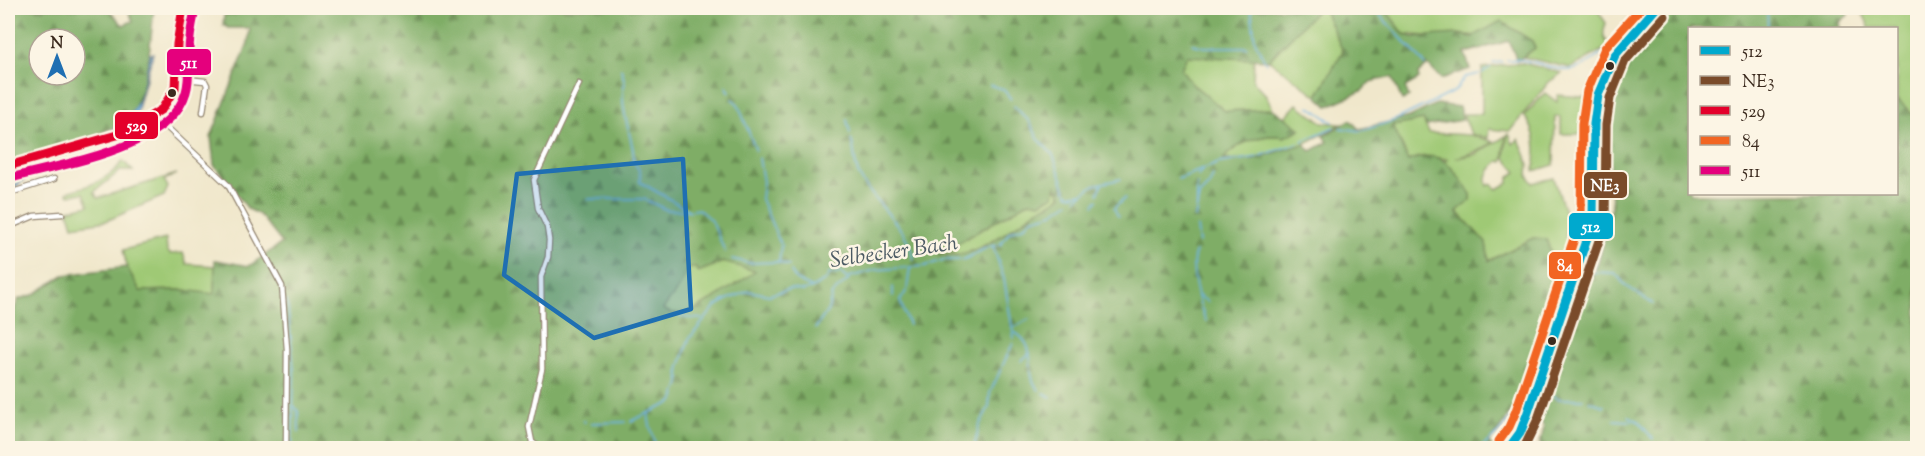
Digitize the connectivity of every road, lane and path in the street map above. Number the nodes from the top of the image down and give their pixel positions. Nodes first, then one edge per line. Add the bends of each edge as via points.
1 (183, 8) edge
2 (1656, 8) edge
3 (176, 78) junction
4 (579, 84) dead end
5 (203, 112) dead end
6 (156, 117) junction
7 (8, 166) edge
8 (54, 179) dead end
9 (8, 197) edge
10 (62, 214) dead end
11 (8, 227) edge
12 (286, 448) edge
13 (540, 448) edge
14 (1509, 448) edge

1 - 3 main road
2 - 14 main road via 1615,55 1598,95 1593,220 1520,433
3 - 5 street via 205,81
3 - 6 main road via 173,94
4 - 13 street via 534,180 549,240 541,277 542,369 529,427 532,442
6 - 7 main road via 130,131
6 - 12 street via 228,185 282,286 287,359
8 - 9 street
10 - 11 street via 34,216

